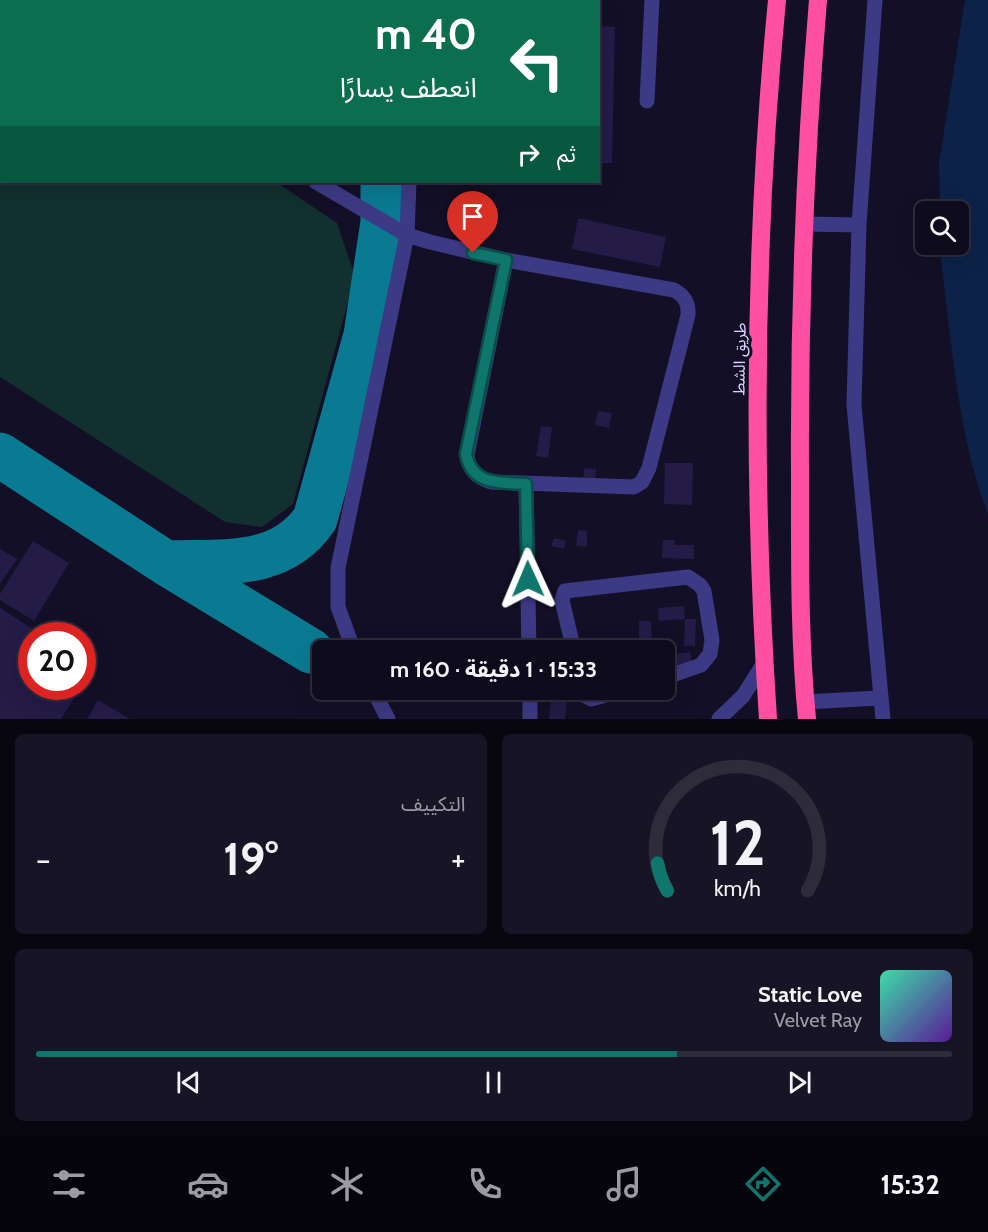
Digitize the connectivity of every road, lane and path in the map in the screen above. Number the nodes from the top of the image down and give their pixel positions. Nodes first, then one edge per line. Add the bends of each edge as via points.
1 (652, 0) edge
2 (777, 0) edge
3 (818, 0) edge
4 (875, 0) edge
5 (647, 101) dead end
6 (318, 183) edge
7 (409, 183) edge
8 (804, 224) junction
9 (859, 225) junction
10 (407, 235) junction
11 (506, 260) junction
12 (526, 484) junction
13 (350, 640) edge
14 (529, 640) edge
15 (571, 640) edge
16 (764, 663) junction
17 (675, 675) edge
18 (879, 698) junction
19 (378, 700) edge
20 (530, 700) edge
21 (806, 711) edge
22 (388, 719) edge
23 (530, 719) edge
24 (719, 719) edge
25 (768, 719) edge
26 (883, 719) edge

1 - 5 street
2 - 16 highway, طريق الشط via 761,225 758,371
3 - 8 highway
4 - 9 street
6 - 10 street
7 - 10 street
8 - 9 street
8 - 21 highway via 800,438
9 - 18 street via 854,405
10 - 11 street
10 - 13 street via 338,568 338,607
11 - 12 street via 466,454 473,473 481,479
11 - 12 street via 674,290 687,300 689,308 650,468 642,482 626,488
12 - 14 street
15 - 17 street via 562,600 566,591 688,577 704,591 711,647 706,660 696,668
16 - 24 street via 743,696
16 - 25 highway, طريق الشط
18 - 21 street
18 - 26 street
19 - 22 street
20 - 23 street

